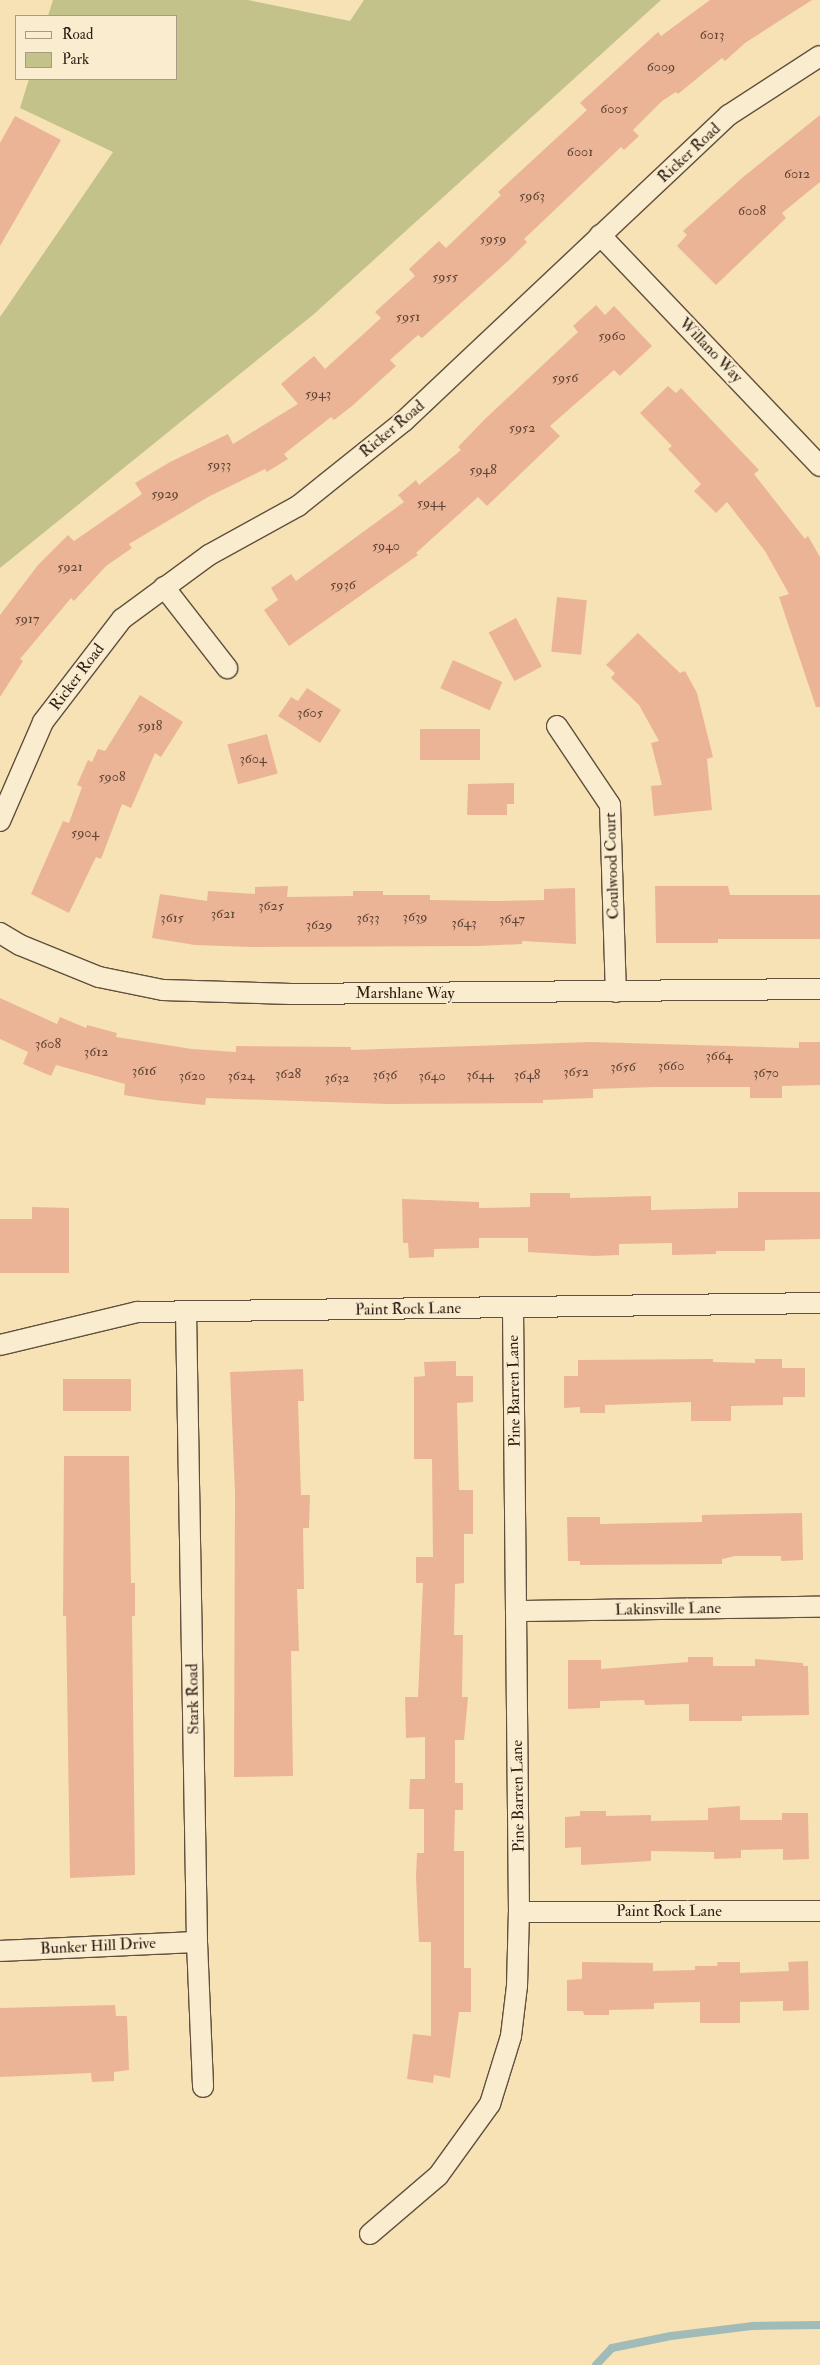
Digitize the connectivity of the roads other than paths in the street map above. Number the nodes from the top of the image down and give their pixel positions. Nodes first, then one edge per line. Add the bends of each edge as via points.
1 (820, 56) edge
2 (600, 235) junction
3 (820, 466) edge
4 (164, 588) junction
5 (227, 668) dead end
6 (557, 726) dead end
7 (0, 820) edge
8 (0, 933) edge
9 (820, 989) edge
10 (616, 992) junction
11 (820, 1303) edge
12 (513, 1307) junction
13 (186, 1311) junction
14 (0, 1345) edge
15 (820, 1607) edge
16 (516, 1611) junction
17 (820, 1911) edge
18 (519, 1912) junction
19 (197, 1942) junction
20 (0, 1951) edge
21 (203, 2087) dead end
22 (370, 2234) dead end

1 - 2 street, Ricker Road via 730,116
2 - 3 street, Willano Way
2 - 4 street, Ricker Road via 382,439 298,506 208,555
4 - 5 street
4 - 7 street, Ricker Road via 122,619 43,722
6 - 10 street, Coulwood Court via 610,805
8 - 10 street, Marshlane Way via 20,945 99,977 163,990 292,994
9 - 10 street, Marshlane Way
11 - 12 street, Paint Rock Lane
12 - 13 street, Paint Rock Lane
12 - 16 street, Pine Barren Lane
13 - 14 street, Paint Rock Lane via 137,1312
13 - 19 street, Stark Road
15 - 16 street, Lakinsville Lane
16 - 18 street, Pine Barren Lane
17 - 18 street, Paint Rock Lane
18 - 22 street, Pine Barren Lane via 517,1986 511,2036 490,2104 438,2176
19 - 20 street, Bunker Hill Drive
19 - 21 street, Stark Road

